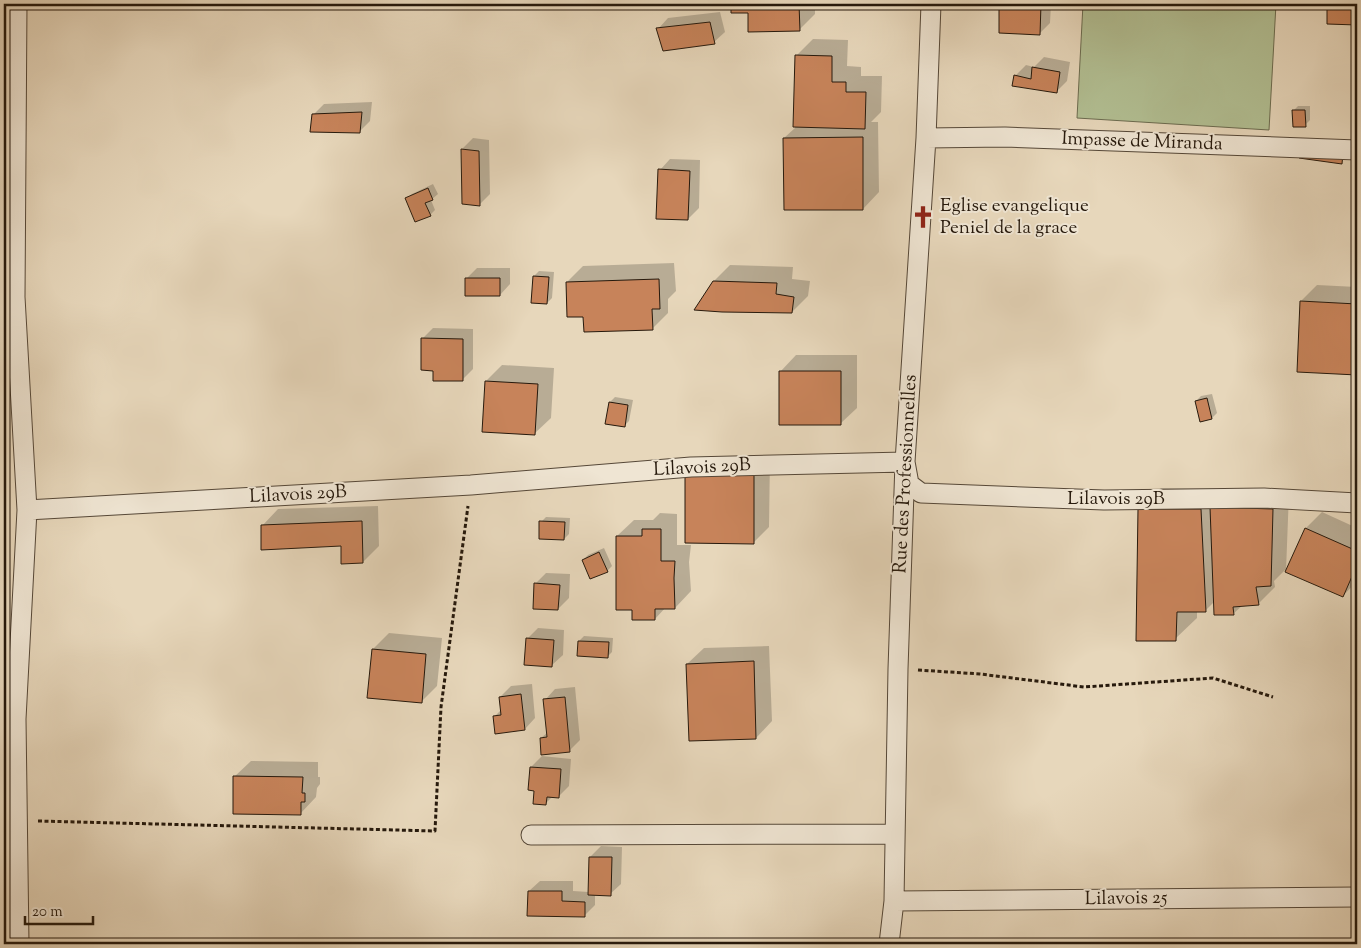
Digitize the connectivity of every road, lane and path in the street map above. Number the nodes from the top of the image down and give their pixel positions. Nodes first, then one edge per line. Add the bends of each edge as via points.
1 (17, 4) edge
2 (931, 4) edge
3 (926, 138) junction
4 (1357, 150) edge
5 (9, 296) edge
6 (905, 462) junction
7 (471, 485) junction
8 (1357, 503) edge
9 (27, 510) junction
10 (898, 669) junction
11 (1273, 697) dead end
12 (18, 820) junction
13 (895, 834) junction
14 (531, 835) dead end
15 (1357, 897) edge
16 (894, 901) junction
17 (19, 944) edge
18 (889, 944) edge

1 - 5 street
2 - 3 street, Rue des Professionnelles
3 - 4 street, Impasse de Miranda via 1005,137
3 - 6 street, Rue des Professionnelles
5 - 9 street
6 - 7 street, Lilavois 29B via 691,467
6 - 8 street, Lilavois 29B via 908,484 920,493 1104,500 1264,498
6 - 10 street, Rue des Professionnelles
7 - 9 street, Lilavois 29B
7 - 12 path via 441,708 435,830
9 - 12 street via 16,719
10 - 11 path via 980,674 1084,687 1213,678
10 - 13 street, Rue des Professionnelles
12 - 17 street
13 - 14 street
13 - 16 street, Rue des Professionnelles
15 - 16 street, Lilavois 25
16 - 18 street, Rue des Professionnelles

